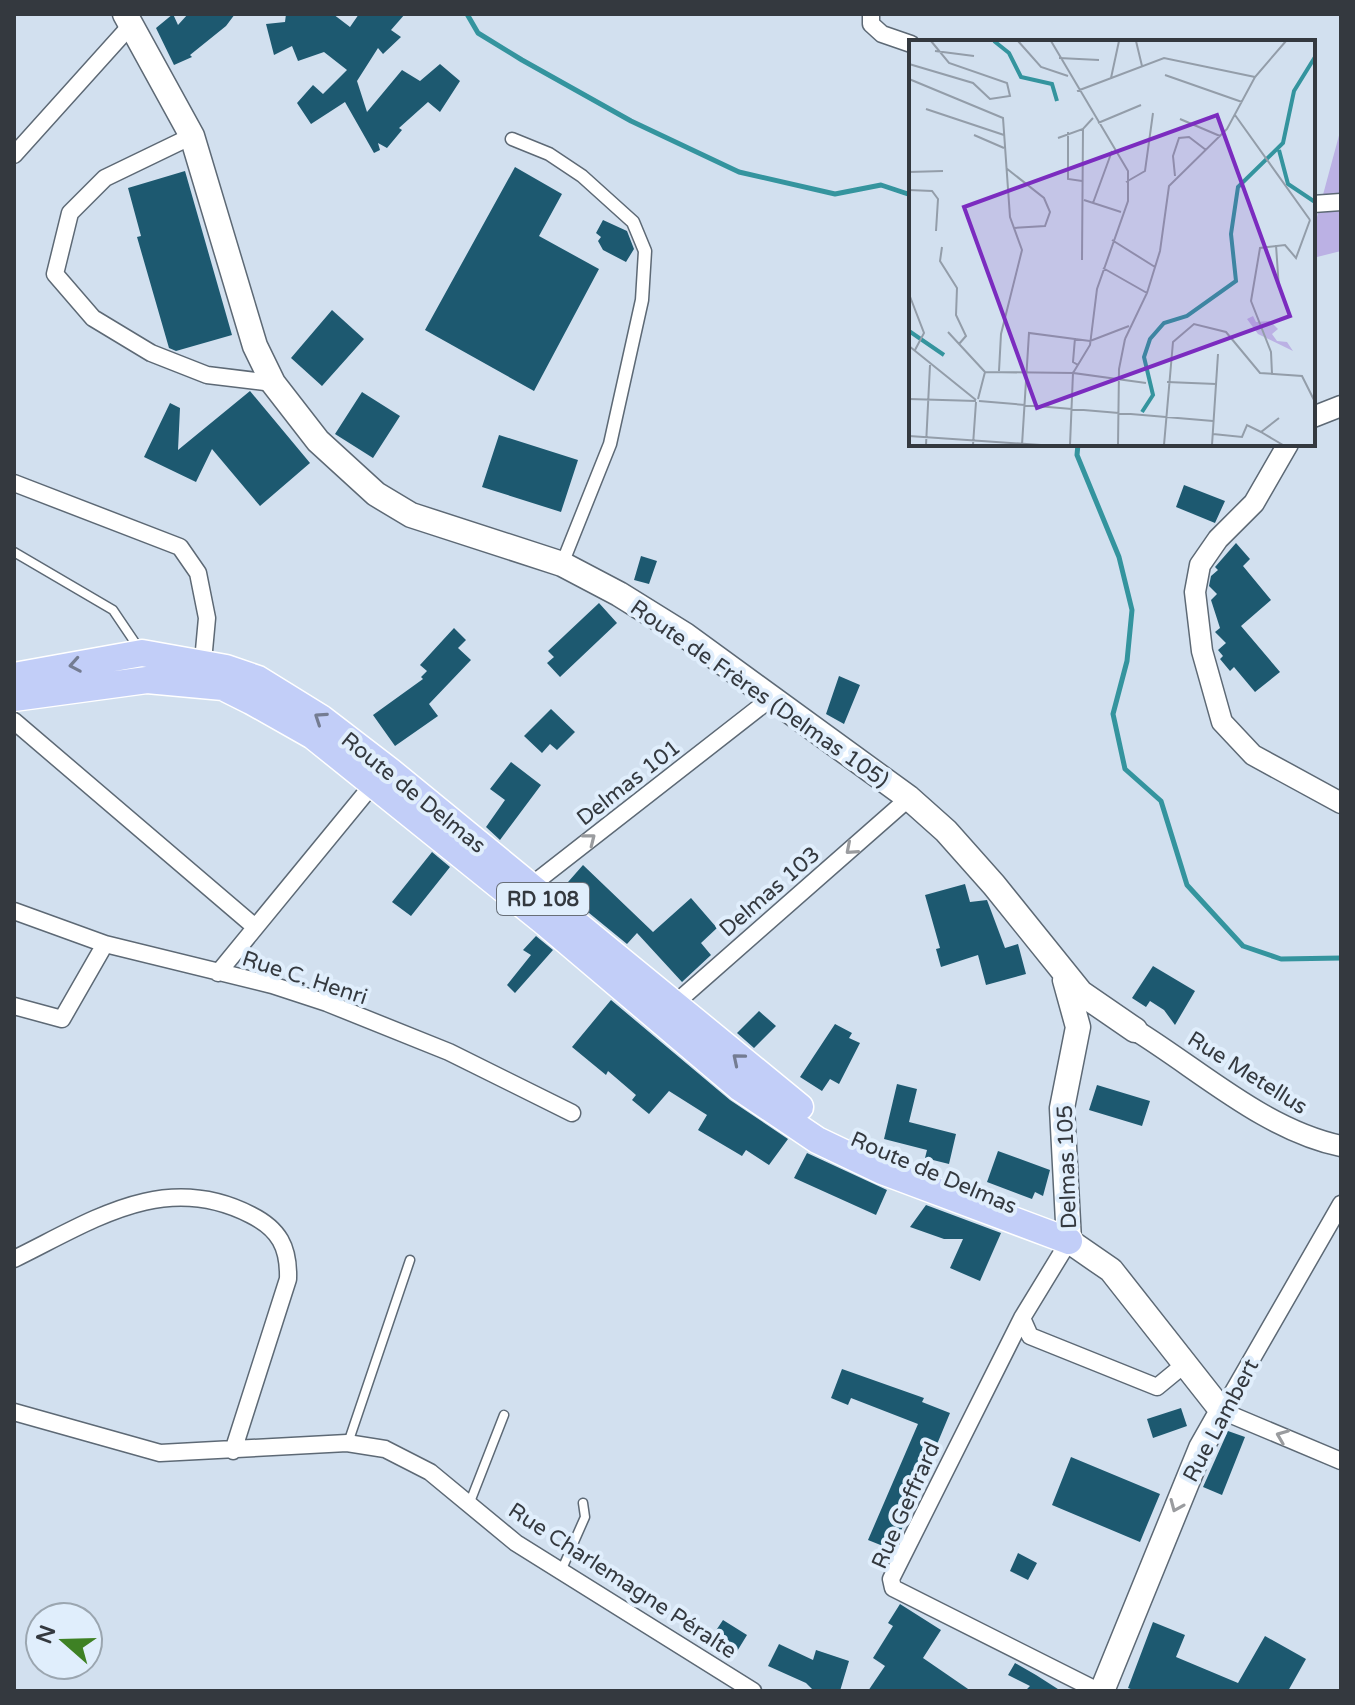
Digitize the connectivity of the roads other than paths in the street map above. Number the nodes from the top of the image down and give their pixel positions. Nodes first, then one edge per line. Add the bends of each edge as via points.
1 (871, 19) edge
2 (128, 20) edge
3 (909, 43) edge
4 (192, 136) junction
5 (512, 139) dead end
6 (14, 155) edge
7 (1341, 202) edge
8 (1315, 204) edge
9 (273, 383) junction
10 (1341, 406) edge
11 (1315, 416) edge
12 (1287, 446) edge
13 (14, 483) edge
14 (14, 552) edge
15 (562, 564) junction
16 (142, 653) junction
17 (202, 674) junction
18 (14, 676) edge
19 (147, 680) junction
20 (14, 698) edge
21 (770, 699) junction
22 (14, 721) edge
23 (373, 784) junction
24 (909, 798) junction
25 (1339, 802) edge
26 (521, 894) junction
27 (14, 911) edge
28 (255, 927) junction
29 (105, 944) junction
30 (1061, 971) junction
31 (218, 973) junction
32 (14, 1006) edge
33 (666, 1012) junction
34 (1135, 1030) junction
35 (1076, 1047) junction
36 (572, 1113) dead end
37 (1341, 1146) edge
38 (1341, 1204) edge
39 (1058, 1236) junction
40 (14, 1259) edge
41 (410, 1260) dead end
42 (1022, 1318) junction
43 (1185, 1364) junction
44 (1222, 1411) junction
45 (14, 1412) edge
46 (504, 1415) dead end
47 (347, 1443) junction
48 (233, 1451) junction
49 (1341, 1461) edge
50 (470, 1502) junction
51 (583, 1503) dead end
52 (562, 1569) junction
53 (753, 1691) edge
54 (1100, 1691) edge

1 - 3 street via 882,34
2 - 4 main road, Route de Frères (Delmas 105)
2 - 6 street
4 - 9 main road, Route de Frères (Delmas 105) via 255,346
4 - 9 street via 105,178 70,213 55,274 93,318 151,353 207,375
5 - 15 street via 549,154 582,176 633,222 645,251 642,300 613,432
7 - 8 street
9 - 15 main road, Route de Frères (Delmas 105) via 318,441 376,494 458,533
10 - 11 street
12 - 25 street via 1254,503 1200,565 1195,592 1202,651 1222,722 1253,755
13 - 17 street via 180,547 198,573 207,618
14 - 16 lane via 113,610
15 - 21 main road, Route de Frères (Delmas 105) via 685,635
16 - 17 main road, Route de Delmas / RD 108
16 -> 18 main road, Route de Delmas / RD 108
16 - 19 lane
17 - 19 main road, Route de Delmas / RD 108
17 - 23 main road, Route de Delmas / RD 108 via 300,729
26 -> 17 main road, Route de Delmas / RD 108 via 321,718 258,679
19 - 20 main road, Route de Delmas / RD 108
21 - 24 main road, Route de Frères (Delmas 105)
26 -> 21 street, Delmas 101
22 - 28 street
23 - 26 main road, Route de Delmas / RD 108
23 - 28 street
24 - 30 main road, Route de Frères (Delmas 105) via 961,847
24 -> 33 street, Delmas 103
26 - 33 main road, Route de Delmas / RD 108
27 - 29 street, Rue C. Henri
28 - 31 street
29 - 31 street, Rue C. Henri
29 - 32 street via 62,1019
30 - 34 main road, Route de Frères (Delmas 105) via 1098,1008
30 - 35 main road, Delmas 105 via 1078,1027
31 - 36 street, Rue C. Henri via 337,1007 449,1052
33 - 39 main road, Route de Delmas / RD 108 via 740,1088 817,1140 882,1171
34 - 35 main road via 1111,1026
34 - 37 street, Rue Metellus via 1270,1118
35 - 39 main road, Delmas 105 via 1062,1108
38 - 44 street, Rue Lambert
39 - 42 street, Rue Geffrard
39 - 43 main road, Route de Delmas / RD 108 via 1111,1270
40 - 48 street via 119,1208 170,1196 239,1209 277,1232 288,1261 288,1279
41 - 47 lane
42 - 43 street via 1030,1336 1157,1387
42 - 54 street, Rue Geffrard via 891,1579 893,1588
43 - 44 main road, Route de Delmas / RD 108
49 -> 44 street
44 -> 54 main road, Rue Lambert via 1201,1448
45 - 48 street, Rue Charlemagne Péralte via 160,1453
46 - 50 lane
47 - 48 street, Rue Charlemagne Péralte
47 - 50 street, Rue Charlemagne Péralte via 406,1458
50 - 52 street, Rue Charlemagne Péralte via 503,1533
51 - 52 lane via 585,1517
52 - 53 street, Rue Charlemagne Péralte

